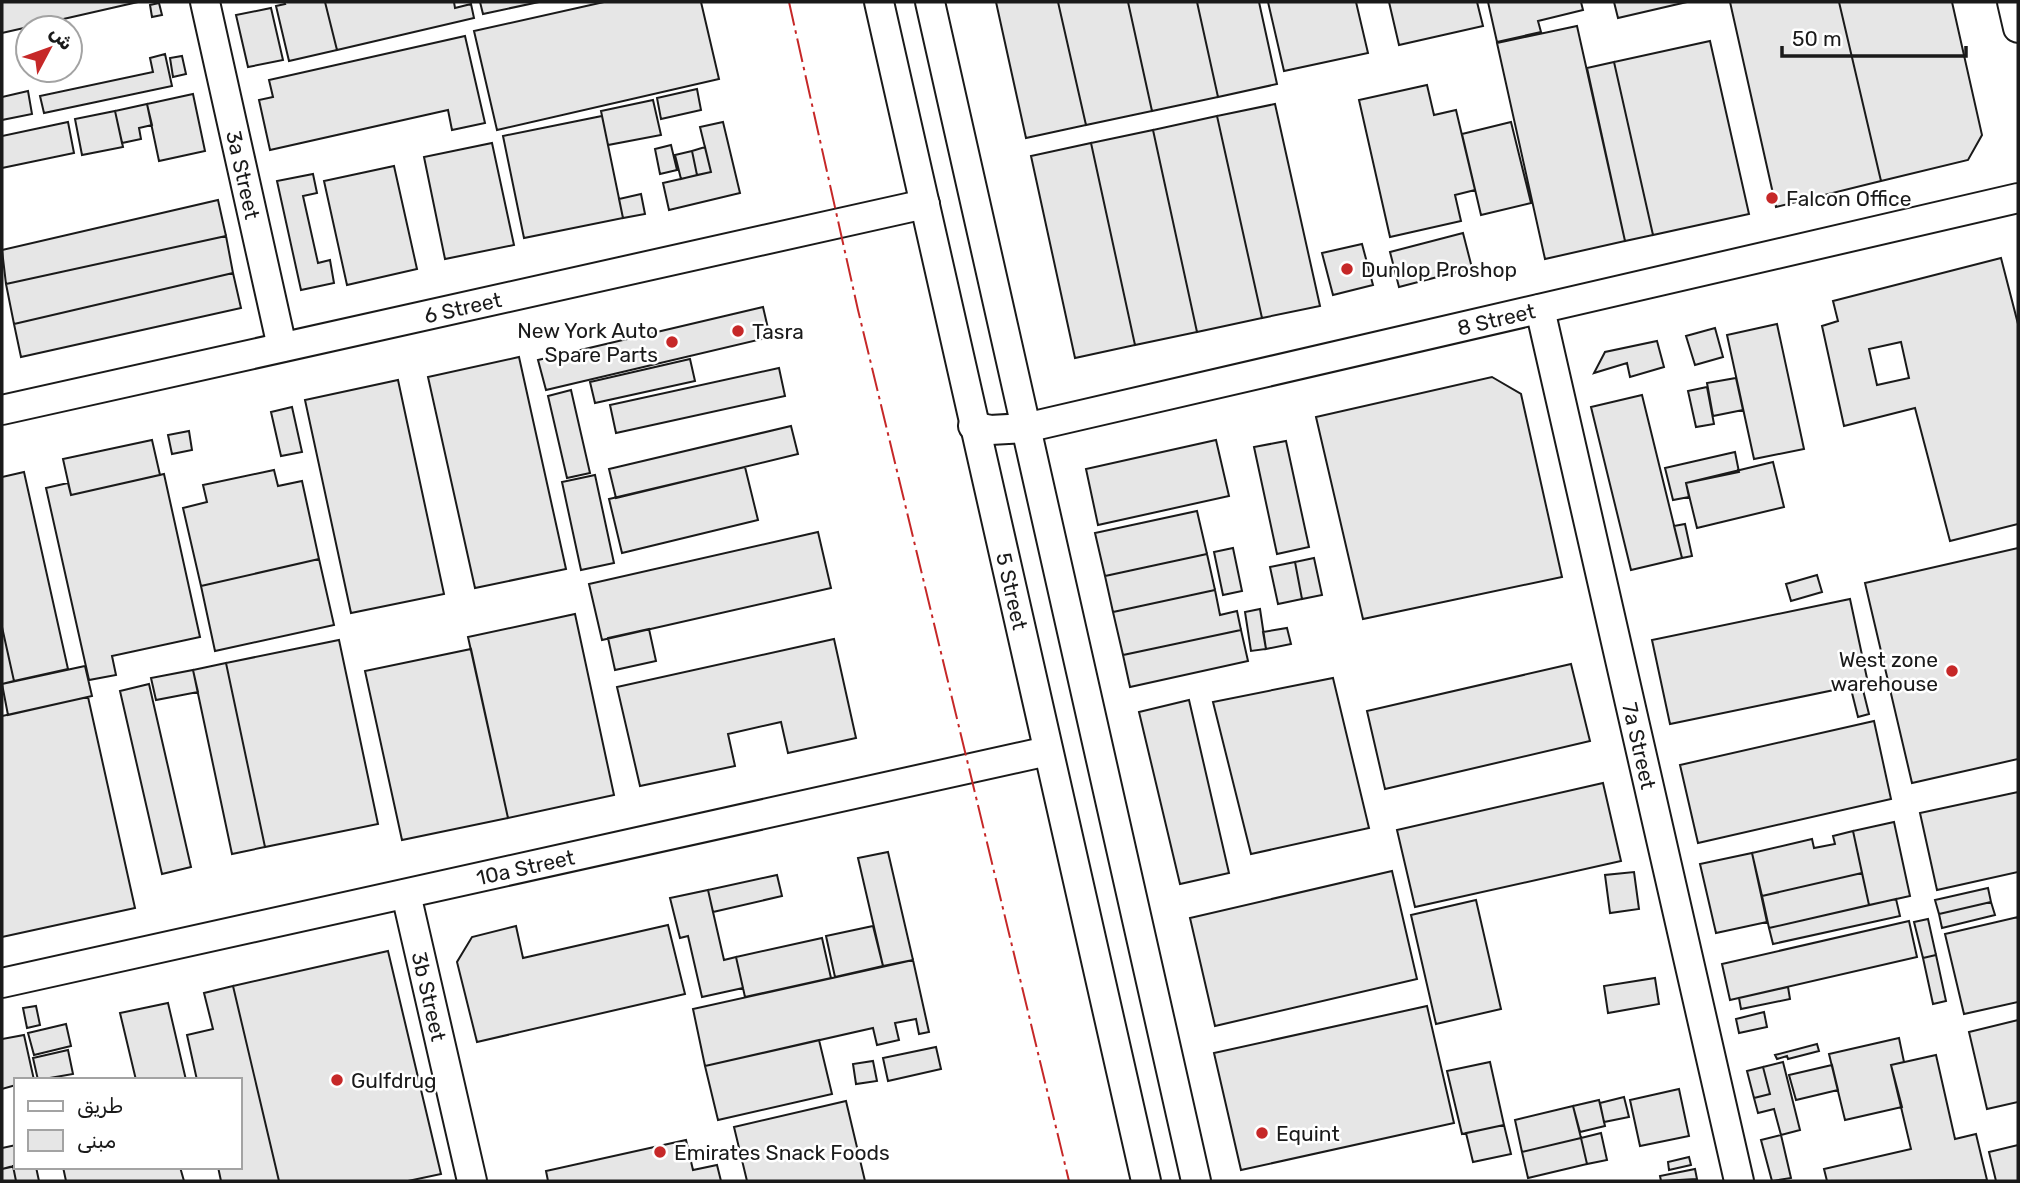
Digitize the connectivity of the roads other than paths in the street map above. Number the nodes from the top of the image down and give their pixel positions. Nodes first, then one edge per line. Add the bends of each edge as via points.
1 (205, 2) edge
2 (879, 2) edge
3 (930, 2) edge
4 (2012, 2) edge
5 (2018, 28) edge
6 (2018, 198) edge
7 (925, 204) junction
8 (1540, 309) junction
9 (282, 347) junction
10 (2, 410) edge
11 (973, 426) junction
12 (1025, 428) junction
13 (1048, 751) junction
14 (406, 894) junction
15 (2, 983) edge
16 (472, 1181) edge
17 (1146, 1181) edge
18 (1196, 1181) edge
19 (1739, 1181) edge

1 - 9 street, 3a Street
2 - 7 street, 5 Street
3 - 12 street
4 - 5 street
6 - 8 street, 8 Street
7 - 9 street, 6 Street
7 - 11 street, 5 Street
8 - 12 street, 8 Street
8 - 19 street, 7a Street
9 - 10 street, 6 Street
11 - 12 street, 8 Street
11 - 13 street, 5 Street
12 - 18 street
13 - 14 street, 10a Street
13 - 17 street, 5 Street
14 - 15 street, 10a Street
14 - 16 street, 3b Street

